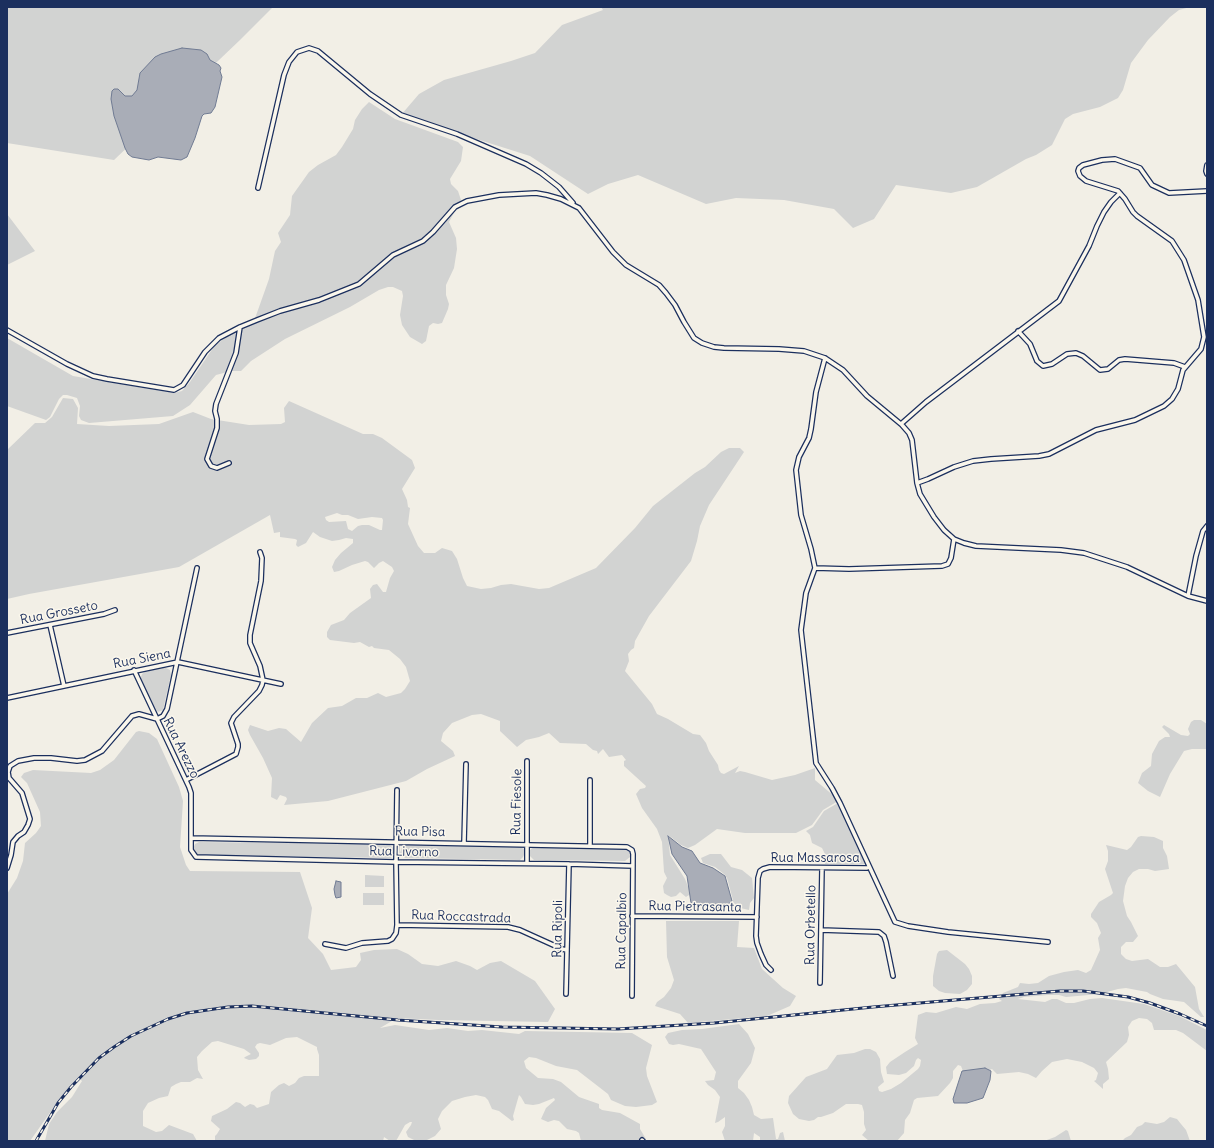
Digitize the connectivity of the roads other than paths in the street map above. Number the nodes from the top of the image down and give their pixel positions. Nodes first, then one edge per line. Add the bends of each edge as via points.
1 (1207, 166) edge
2 (1207, 174) edge
3 (258, 188) dead end
4 (1207, 191) edge
5 (1120, 193) junction
6 (575, 205) junction
7 (240, 327) junction
8 (7, 330) edge
9 (1018, 331) junction
10 (825, 358) junction
11 (1185, 367) junction
12 (901, 424) junction
13 (229, 463) dead end
14 (917, 483) junction
15 (1207, 526) edge
16 (954, 539) junction
17 (260, 552) dead end
18 (197, 568) dead end
19 (815, 568) junction
20 (1188, 596) junction
21 (1207, 601) edge
22 (115, 610) dead end
23 (50, 625) junction
24 (7, 633) edge
25 (178, 662) junction
26 (134, 670) junction
27 (263, 680) junction
28 (281, 684) dead end
29 (64, 686) junction
30 (7, 698) edge
31 (156, 719) junction
32 (528, 761) dead end
33 (466, 764) dead end
34 (186, 780) junction
35 (590, 780) dead end
36 (397, 790) dead end
37 (191, 838) junction
38 (397, 842) junction
39 (464, 843) junction
40 (527, 844) junction
41 (590, 845) junction
42 (396, 862) junction
43 (527, 863) junction
44 (569, 864) junction
45 (633, 866) junction
46 (7, 868) edge
47 (822, 868) junction
48 (867, 868) dead end
49 (632, 916) junction
50 (757, 917) junction
51 (397, 925) junction
52 (821, 930) junction
53 (1048, 942) dead end
54 (325, 944) dead end
55 (567, 950) junction
56 (771, 970) dead end
57 (893, 976) dead end
58 (820, 983) dead end
59 (566, 994) dead end
60 (632, 996) dead end

1 - 2 street
3 - 6 street via 284,75 289,62 297,52 309,48 318,51 370,94 401,115 457,134 511,156 541,172
4 - 5 street via 1169,193 1152,185 1140,168 1110,159 1079,168 1078,174 1086,181 1112,188
5 - 9 street via 1104,212 1059,301
5 - 11 street via 1137,216 1172,241 1186,264 1198,300 1204,337 1201,349
6 - 7 street via 536,193 499,195 467,201 455,207 423,241 393,255 358,284
6 - 10 street via 626,265 666,293 694,338 714,347 804,351
7 - 8 street via 215,342 205,352 183,385 174,390 93,376
7 - 13 street via 236,353 216,404 217,428 207,459 211,466 217,468
9 - 11 street via 1030,344 1037,361 1043,366 1052,364 1067,354 1076,353 1100,370 1125,359 1174,363
9 - 12 street
10 - 12 street via 843,370 867,396
10 - 19 street via 816,392 809,438 799,457 796,470 800,515
11 - 14 street via 1172,399 1164,406 1135,420 1096,430 1044,455 973,461
12 - 14 street via 912,440
14 - 16 street via 925,504
15 - 20 street via 1203,531 1196,556
16 - 19 street via 951,558 948,564 942,566
16 - 20 street via 976,546 1084,553 1127,567
17 - 27 street via 262,581 250,643
18 - 25 street
19 - 53 street via 806,593 801,630 816,763 840,803 893,920 904,925 948,932
20 - 21 street
22 - 23 street, Rua Grosseto
23 - 24 street, Rua Grosseto
23 - 29 street
25 - 26 street, Rua Siena
25 - 27 street, Rua Siena
25 - 31 street via 167,709 163,716
26 - 29 street, Rua Siena
26 - 31 street, Rua Arezzo
27 - 28 street, Rua Siena
27 - 34 street via 259,691 234,717 232,723 238,744 236,754
29 - 30 street, Rua Siena
31 - 34 street, Rua Arezzo
31 - 46 street via 138,714 132,716 102,751 85,760 34,758 18,761 10,766 9,778 22,793 30,819 24,832 13,842
32 - 40 street, Rua Fiesole
33 - 39 street
34 - 37 street, Rua Arezzo via 191,793
35 - 41 street
36 - 38 street
37 - 38 street, Rua Pisa
37 - 42 street, Rua Livorno via 193,855 199,857
38 - 39 street, Rua Pisa
38 - 42 street
39 - 40 street, Rua Pisa
40 - 41 street, Rua Pisa
40 - 43 street, Rua Fiesole
41 - 45 street, Rua Pisa via 630,848
42 - 43 street, Rua Livorno
42 - 51 street
43 - 44 street, Rua Livorno
44 - 45 street, Rua Livorno
44 - 55 street, Rua Ripoli
45 - 49 street, Rua Capalbio
47 - 48 street, Rua Massarosa
47 - 50 street, Rua Massarosa via 763,868 758,878
47 - 52 street, Rua Orbetello
49 - 50 street, Rua Pietrasanta
49 - 60 street, Rua Capalbio
50 - 56 street via 757,943 766,965
51 - 54 street via 394,937 388,941 362,943 346,948
51 - 55 street, Rua Roccastrada via 508,927
52 - 57 street via 882,934
52 - 58 street, Rua Orbetello
55 - 59 street, Rua Ripoli

